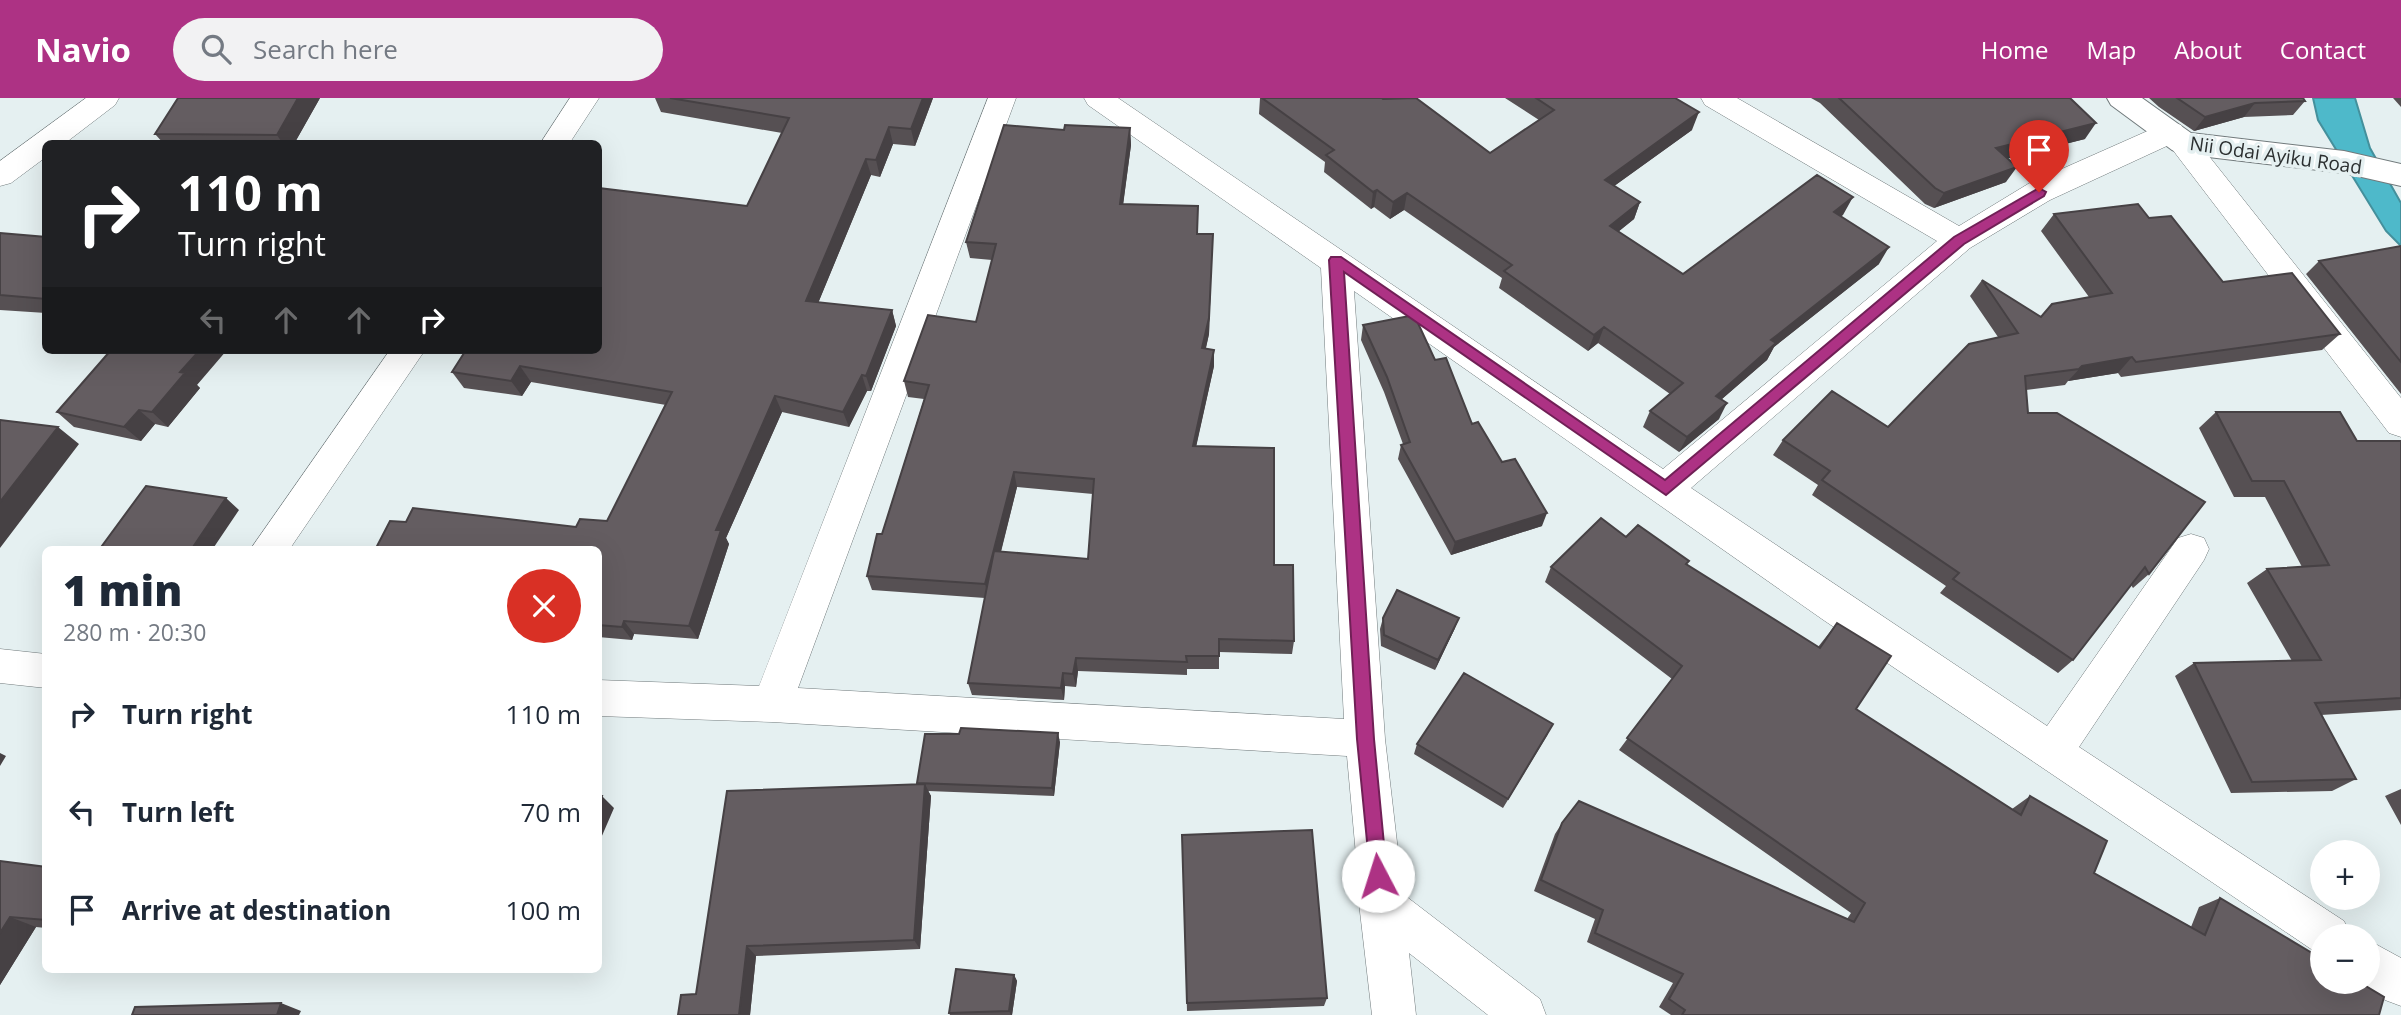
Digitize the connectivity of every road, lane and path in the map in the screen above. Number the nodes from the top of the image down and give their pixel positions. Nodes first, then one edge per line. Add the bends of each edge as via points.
1 (105, 98) edge
2 (586, 98) edge
3 (1002, 98) edge
4 (1098, 98) edge
5 (1715, 98) edge
6 (2122, 98) edge
7 (2177, 137) junction
8 (45, 140) edge
9 (557, 140) edge
10 (42, 142) edge
11 (2, 170) edge
12 (2401, 175) edge
13 (1959, 240) junction
14 (1336, 260) junction
15 (405, 354) edge
16 (2401, 422) edge
17 (1666, 488) junction
18 (271, 546) edge
19 (2191, 549) edge
20 (0, 666) edge
21 (42, 671) edge
22 (602, 698) edge
23 (772, 704) junction
24 (1365, 739) junction
25 (2052, 752) junction
26 (1380, 903) junction
27 (2311, 924) edge
28 (2380, 970) edge
29 (2401, 984) edge
30 (1394, 1015) edge
31 (1524, 1015) edge

1 - 8 street
2 - 9 street
3 - 23 street
4 - 14 street
5 - 13 street
6 - 7 street, Nii Odai Ayiku Road
7 - 12 street, Nii Odai Ayiku Road
7 - 13 street via 2039,192
7 - 16 street
10 - 11 street
13 - 17 street
14 - 17 street
14 - 24 street
15 - 18 street
17 - 25 street
19 - 25 street
20 - 21 street
22 - 23 street
23 - 24 street
24 - 26 street
25 - 27 street
26 - 30 street
26 - 31 street
28 - 29 street

